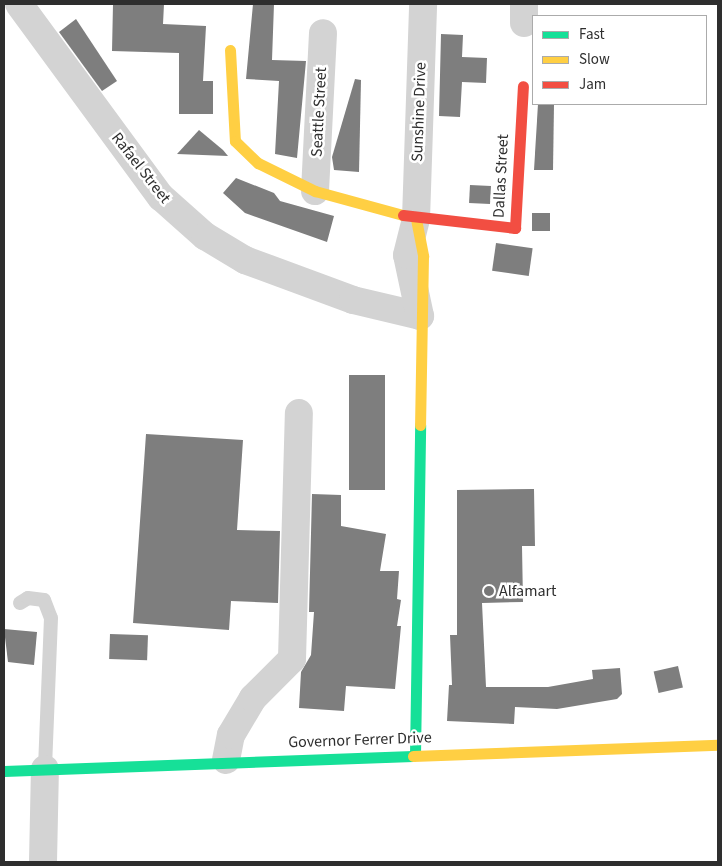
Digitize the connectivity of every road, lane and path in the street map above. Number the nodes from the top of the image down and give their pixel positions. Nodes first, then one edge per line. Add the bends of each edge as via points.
1 (20, 4) edge
2 (423, 4) edge
3 (323, 33) dead end
4 (230, 50) dead end
5 (523, 86) dead end
6 (315, 191) junction
7 (416, 219) junction
8 (420, 316) junction
9 (299, 413) dead end
10 (20, 603) dead end
11 (718, 745) edge
12 (414, 755) junction
13 (226, 760) junction
14 (46, 770) junction
15 (4, 771) edge
16 (43, 862) edge

1 - 8 street, Rafael Street via 160,198 206,236 245,260 353,300
2 - 7 street, Sunshine Drive
3 - 6 street, Seattle Street
4 - 6 street via 235,141 258,163
5 - 7 street, Dallas Street via 515,228
6 - 7 street
7 - 8 street, Sunshine Drive via 407,255
8 - 12 street
9 - 13 street via 292,659 288,667 266,681 236,724
10 - 14 lane via 28,598 44,600 51,618
11 - 12 street, Governor Ferrer Drive
12 - 13 street, Governor Ferrer Drive
13 - 14 street, Governor Ferrer Drive
14 - 15 street, Governor Ferrer Drive
14 - 16 street

